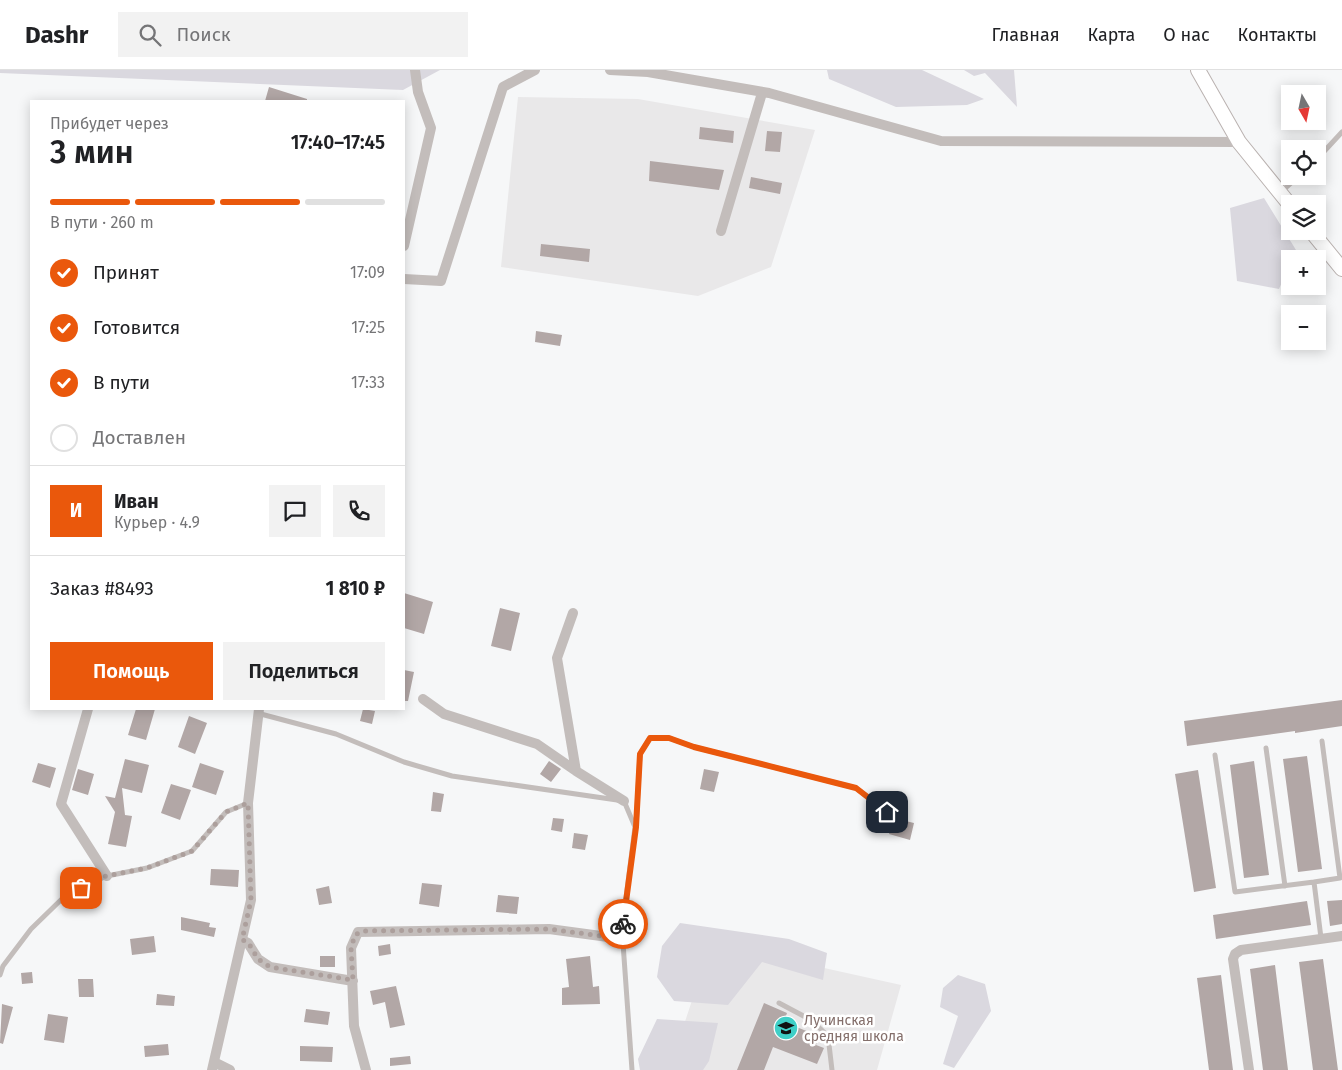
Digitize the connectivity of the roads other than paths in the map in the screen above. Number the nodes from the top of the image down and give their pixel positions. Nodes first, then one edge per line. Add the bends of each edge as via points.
1 (415, 70) edge
2 (535, 70) edge
3 (610, 70) edge
4 (1198, 70) edge
5 (647, 71) edge
6 (762, 93) junction
7 (1342, 132) edge
8 (1239, 142) junction
9 (1326, 149) edge
10 (1289, 185) edge
11 (1280, 193) joint
12 (721, 231) dead end
13 (1318, 240) edge
14 (405, 242) edge
15 (1342, 269) edge
16 (405, 279) edge
17 (573, 613) dead end
18 (423, 699) dead end
19 (88, 710) edge
20 (258, 711) edge
21 (1322, 741) dead end
22 (1266, 748) dead end
23 (1215, 754) dead end
24 (576, 771) junction
25 (624, 801) junction
26 (248, 803) junction
27 (887, 812) dead end
28 (636, 827) junction
29 (106, 876) junction
30 (1314, 882) junction
31 (1285, 886) junction
32 (1342, 938) edge
33 (623, 939) junction
34 (1322, 939) junction
35 (242, 940) junction
36 (0, 975) edge
37 (353, 980) junction
38 (779, 1003) dead end
39 (213, 1066) edge
40 (230, 1070) edge
41 (365, 1070) edge
42 (632, 1070) edge
43 (832, 1070) edge
44 (1249, 1070) edge

1 - 14 street via 418,92 431,128
2 - 16 street via 503,87 441,281
3 - 5 street
4 - 8 street
5 - 6 street
6 - 8 street via 941,141
6 - 12 street
7 - 9 lane
8 - 11 street
10 - 11 lane
13 - 15 street
17 - 24 street via 558,658
18 - 24 street via 444,714 537,744
19 - 29 street via 61,804
20 - 25 lane via 336,734 404,762 452,776
20 - 26 street
21 - 30 lane via 1340,878
22 - 31 lane
23 - 31 lane via 1235,892
24 - 25 street
25 - 28 lane
26 - 29 lane via 226,812 192,851 147,868
26 - 35 street via 251,900
27 - 28 lane via 856,788 669,738 650,738 640,754
28 - 33 lane
29 - 36 lane via 68,893 31,929 3,966
30 - 31 lane
30 - 34 lane
32 - 34 street
33 - 37 street via 549,929 362,931 355,935 351,948
33 - 42 lane
34 - 44 street via 1241,950 1235,954 1233,959
35 - 37 street via 248,942 258,959 270,967
35 - 39 street
37 - 41 street via 354,1026
38 - 43 lane via 811,1020 828,1036
39 - 40 street

